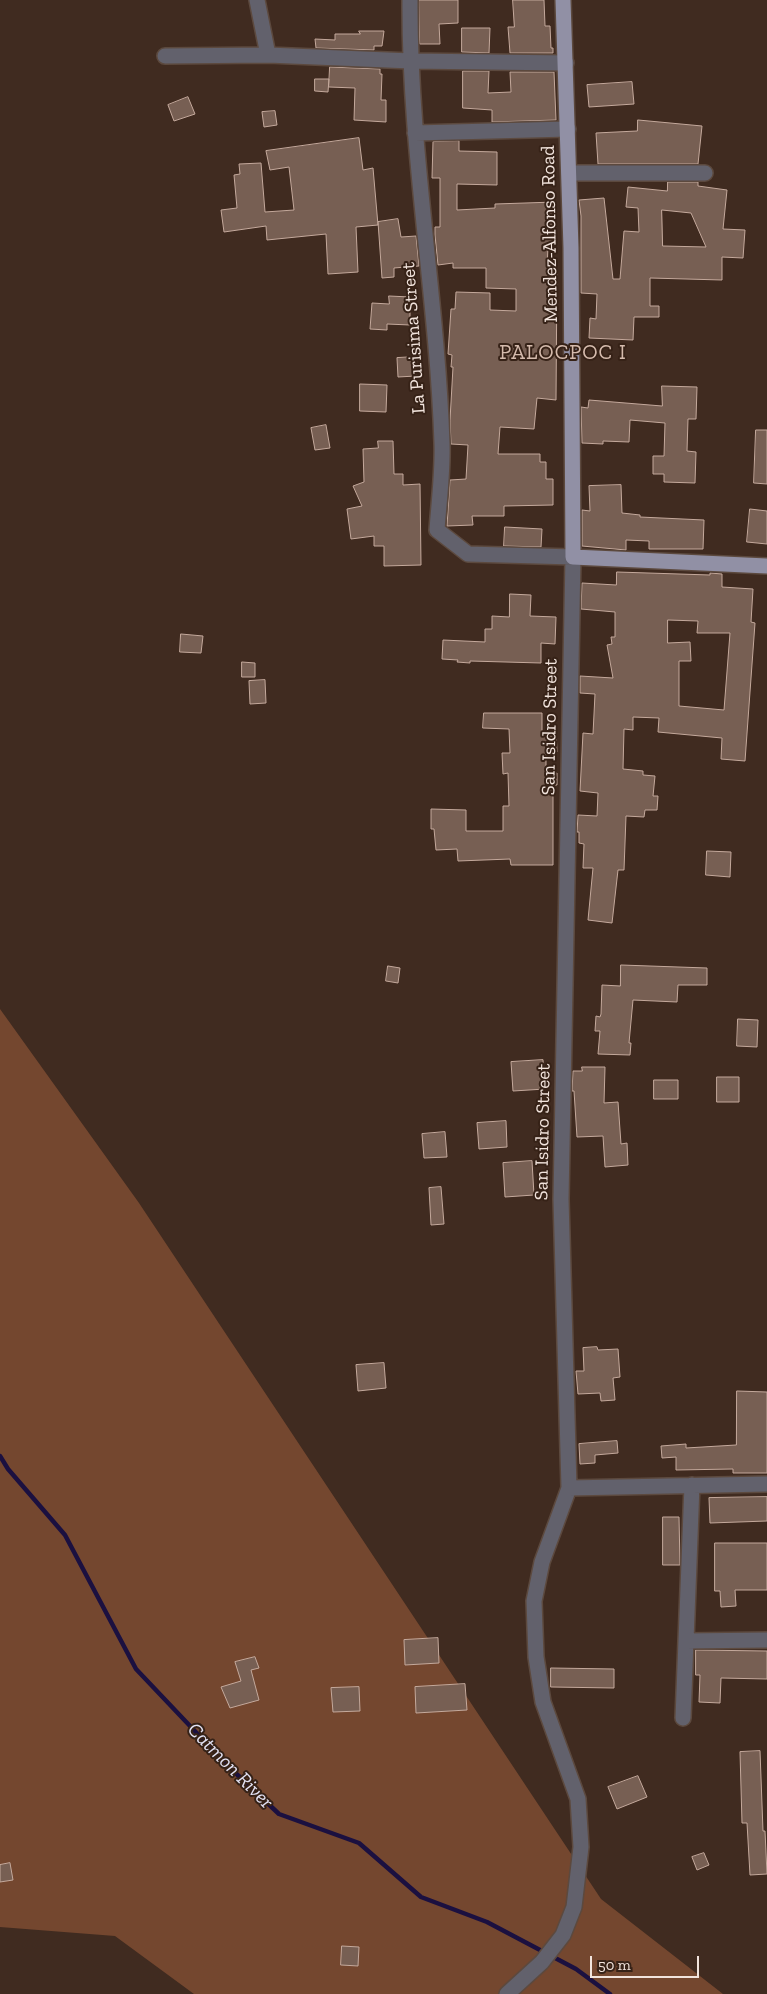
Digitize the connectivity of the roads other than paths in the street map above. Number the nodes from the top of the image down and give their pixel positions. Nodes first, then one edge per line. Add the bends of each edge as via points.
1 (257, 0) edge
2 (410, 0) edge
3 (563, 0) edge
4 (268, 55) junction
5 (165, 56) dead end
6 (411, 61) junction
7 (566, 63) junction
8 (568, 129) junction
9 (414, 133) junction
10 (569, 173) junction
11 (705, 173) dead end
12 (573, 557) junction
13 (767, 566) edge
14 (692, 1484) junction
15 (767, 1484) edge
16 (569, 1488) junction
17 (767, 1640) edge
18 (686, 1641) junction
19 (684, 1718) dead end
20 (507, 1994) edge

1 - 4 street
2 - 6 street, La Purisima Street
3 - 7 main road, Mendez-Alfonso Road
4 - 5 street
4 - 6 street
6 - 7 street
6 - 9 street, La Purisima Street
7 - 8 main road, Mendez-Alfonso Road
8 - 9 street
8 - 10 main road, Mendez-Alfonso Road
9 - 12 street, La Purisima Street via 432,293 442,445 437,530 468,554
10 - 11 street
10 - 12 main road, Mendez-Alfonso Road
12 - 13 main road
12 - 16 street, San Isidro Street via 561,1199
14 - 15 street
14 - 16 street
14 - 18 street
16 - 20 street, San Isidro Street via 542,1562 534,1601 536,1657 543,1702 578,1799 581,1847 574,1907 563,1935 542,1962
17 - 18 street
18 - 19 street

